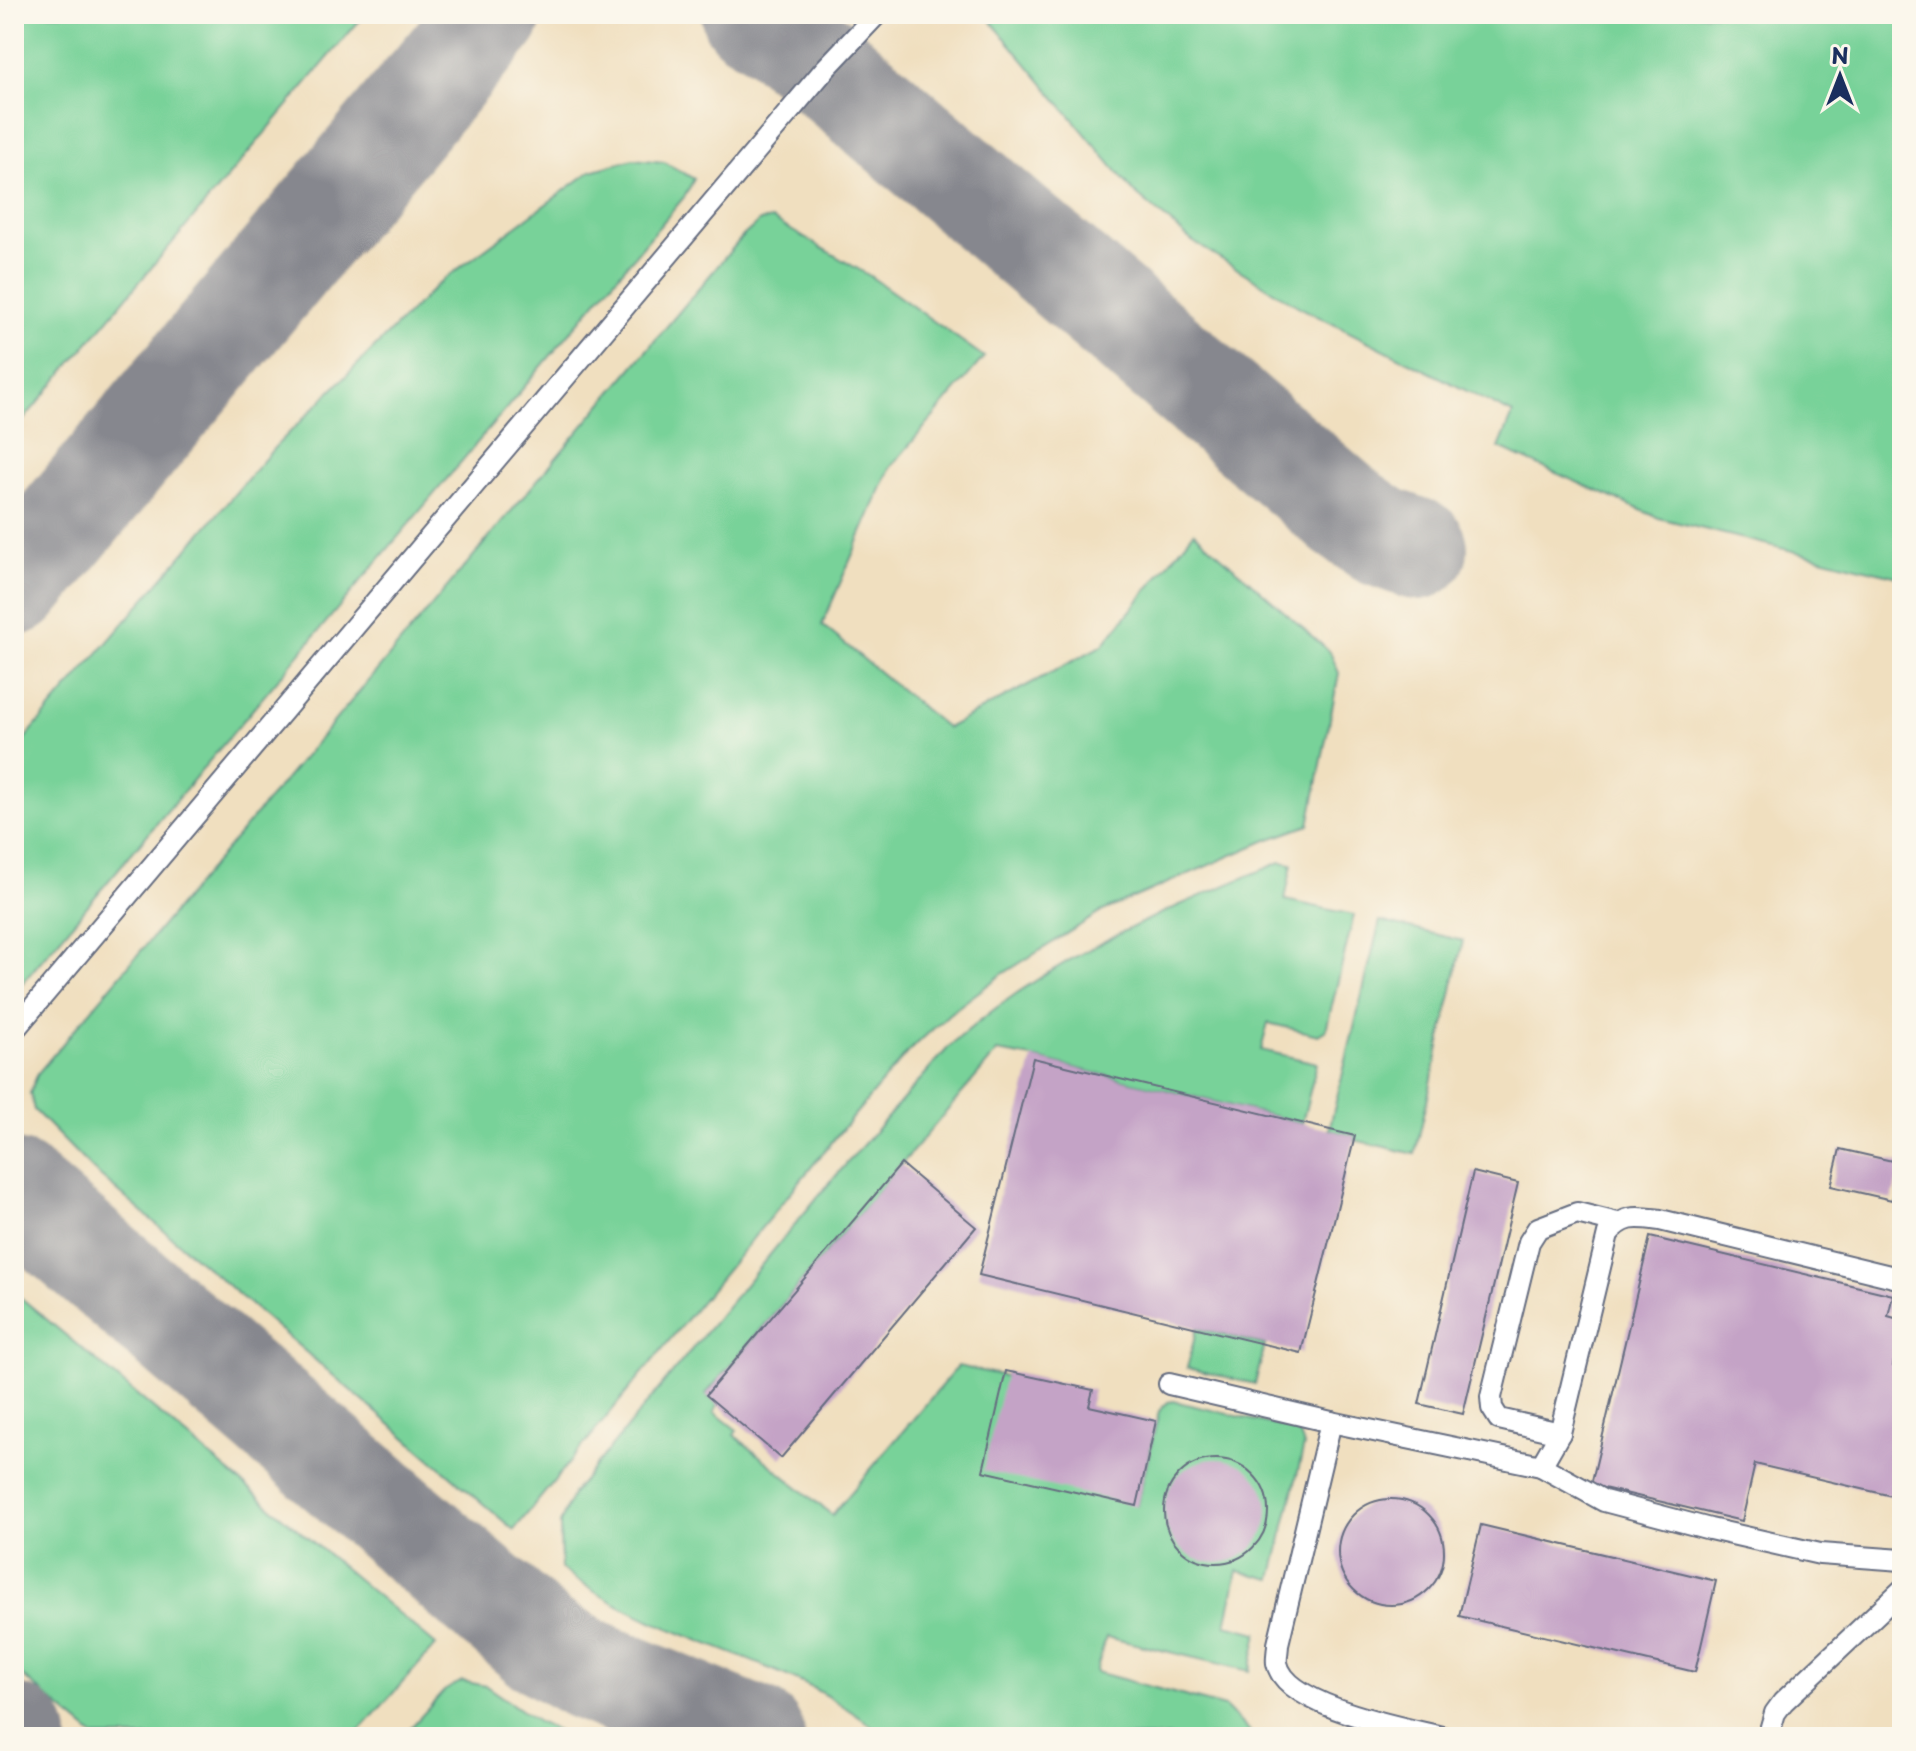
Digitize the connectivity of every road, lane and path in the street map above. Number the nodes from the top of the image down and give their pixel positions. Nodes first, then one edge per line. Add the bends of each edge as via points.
1 (877, 14) edge
2 (14, 1030) edge
3 (1617, 1223) junction
4 (1902, 1279) edge
5 (1169, 1384) dead end
6 (1331, 1422) junction
7 (1560, 1433) junction
8 (1541, 1466) junction
9 (1902, 1560) edge
10 (1902, 1590) edge
11 (1442, 1737) edge
12 (1768, 1737) edge

1 - 2 lane
3 - 4 lane via 1636,1217 1660,1220
3 - 7 lane via 1608,1234
3 - 7 lane via 1577,1213 1538,1228 1529,1242 1492,1408 1499,1419
5 - 6 lane
6 - 8 lane
6 - 11 lane via 1277,1664 1310,1698
7 - 8 lane
8 - 9 lane via 1604,1501 1710,1529 1820,1554
10 - 12 lane via 1783,1702

